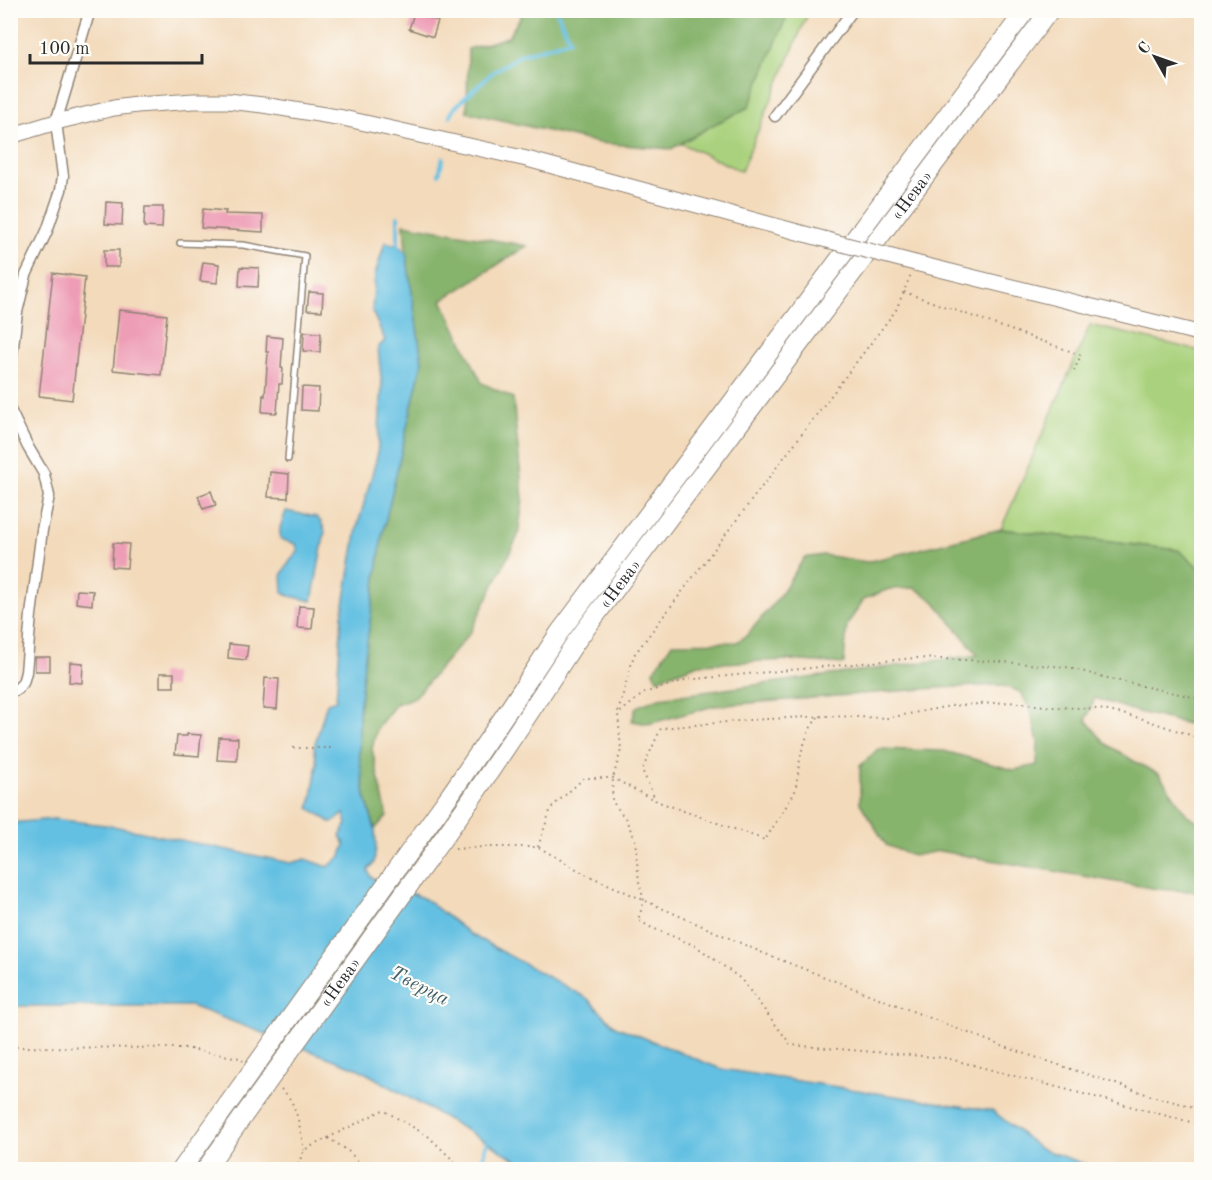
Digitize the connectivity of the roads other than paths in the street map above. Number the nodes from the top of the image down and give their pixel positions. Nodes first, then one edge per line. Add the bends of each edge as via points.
1 (90, 10) edge
2 (853, 10) edge
3 (1026, 10) edge
4 (1050, 10) edge
5 (775, 116) dead end
6 (56, 122) junction
7 (10, 136) edge
8 (180, 243) dead end
9 (1202, 334) edge
10 (10, 372) edge
11 (10, 410) edge
12 (288, 459) dead end
13 (10, 691) edge
14 (181, 1170) edge
15 (205, 1170) edge

1 - 6 street
2 - 5 street
3 - 14 highway, «Нева», bridge via 559,633 452,792
4 - 15 highway, «Нева», bridge via 575,643 470,801
6 - 7 main road
6 - 9 main road, bridge via 159,102 217,101 343,118 527,159 915,263
6 - 10 street via 63,176 61,190 26,275
8 - 12 lane via 243,245 305,256
11 - 13 street via 44,474 50,496 42,530 26,672 23,683

